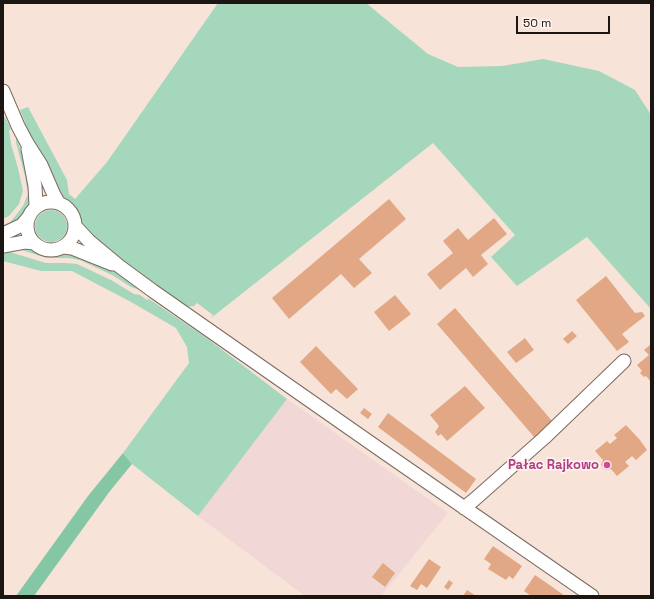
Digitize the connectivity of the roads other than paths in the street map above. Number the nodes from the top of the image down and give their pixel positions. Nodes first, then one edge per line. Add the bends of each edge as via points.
1 (3, 91) edge
2 (27, 143) junction
3 (58, 202) junction
4 (36, 206) junction
5 (28, 218) junction
6 (76, 227) junction
7 (3, 234) edge
8 (34, 243) junction
9 (3, 246) edge
10 (64, 247) junction
11 (119, 266) junction
12 (624, 361) dead end
13 (464, 508) junction
14 (592, 596) edge

1 - 2 street
2 - 3 street via 41,165
2 - 4 street
3 - 4 street via 49,201
3 - 6 street via 70,210
4 - 5 street
5 - 7 street via 22,225
5 - 8 street via 28,235
6 - 10 street via 72,238
6 - 11 street
8 - 9 street
8 - 10 street via 48,250
10 - 11 street
11 - 13 street
12 - 13 street via 544,438
13 - 14 street

